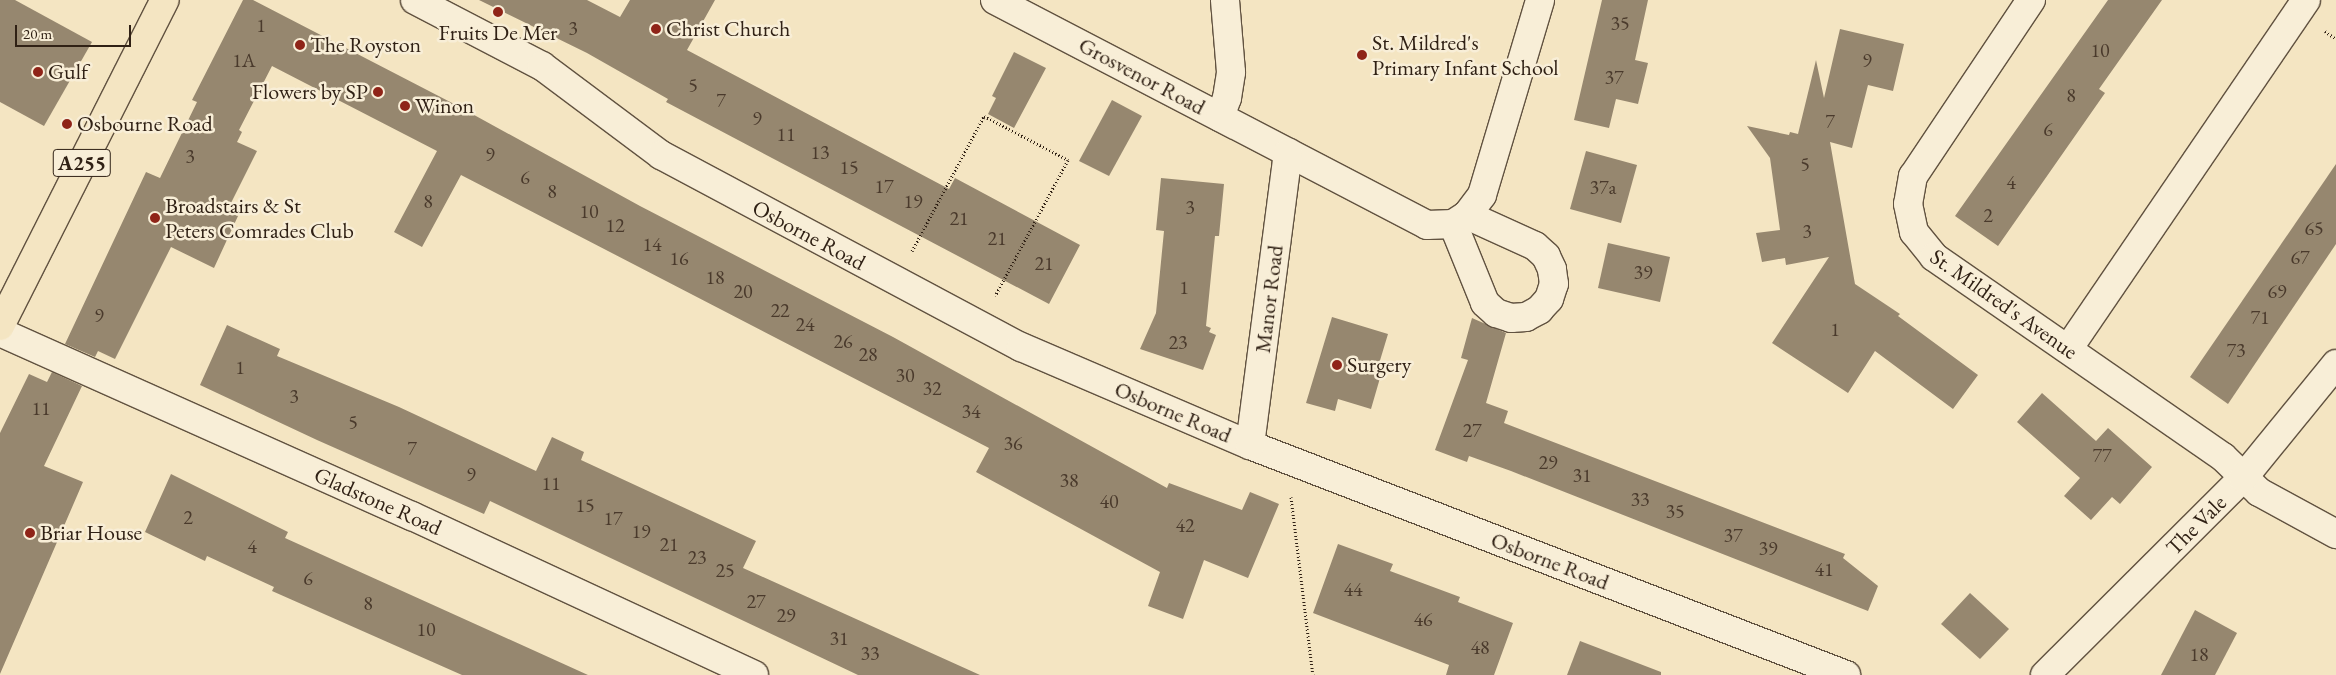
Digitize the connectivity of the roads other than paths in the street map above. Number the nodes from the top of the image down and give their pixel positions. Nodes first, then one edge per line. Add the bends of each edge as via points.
1 (165, 0) edge
2 (415, 0) edge
3 (995, 0) edge
4 (1225, 0) edge
5 (1540, 0) edge
6 (2031, 0) edge
7 (2306, 0) edge
8 (1220, 117) junction
9 (1288, 152) junction
10 (0, 326) edge
11 (0, 332) edge
12 (2068, 350) junction
13 (2336, 364) edge
14 (1250, 446) junction
15 (2243, 478) junction
16 (2336, 534) edge
17 (754, 675) edge
18 (1846, 675) edge
19 (2045, 675) edge

1 - 10 main road, A255
2 - 14 street, Osborne Road via 542,66 661,156 1021,347
3 - 8 street, Grosvenor Road
4 - 8 street via 1231,72
5 - 9 street via 1482,195 1460,220 1427,225
6 - 12 street, St. Mildred's Avenue via 1913,176 1909,190 1909,217 1919,239 1934,257
7 - 12 street
8 - 9 street, Grosvenor Road
9 - 14 street, Manor Road
11 - 17 street, Gladstone Road via 412,516
12 - 15 street, St. Mildred's Avenue via 2223,457
13 - 15 street, The Vale
14 - 18 street, Osborne Road
15 - 16 street, St. Mildred's Avenue via 2259,492
15 - 19 street, The Vale

